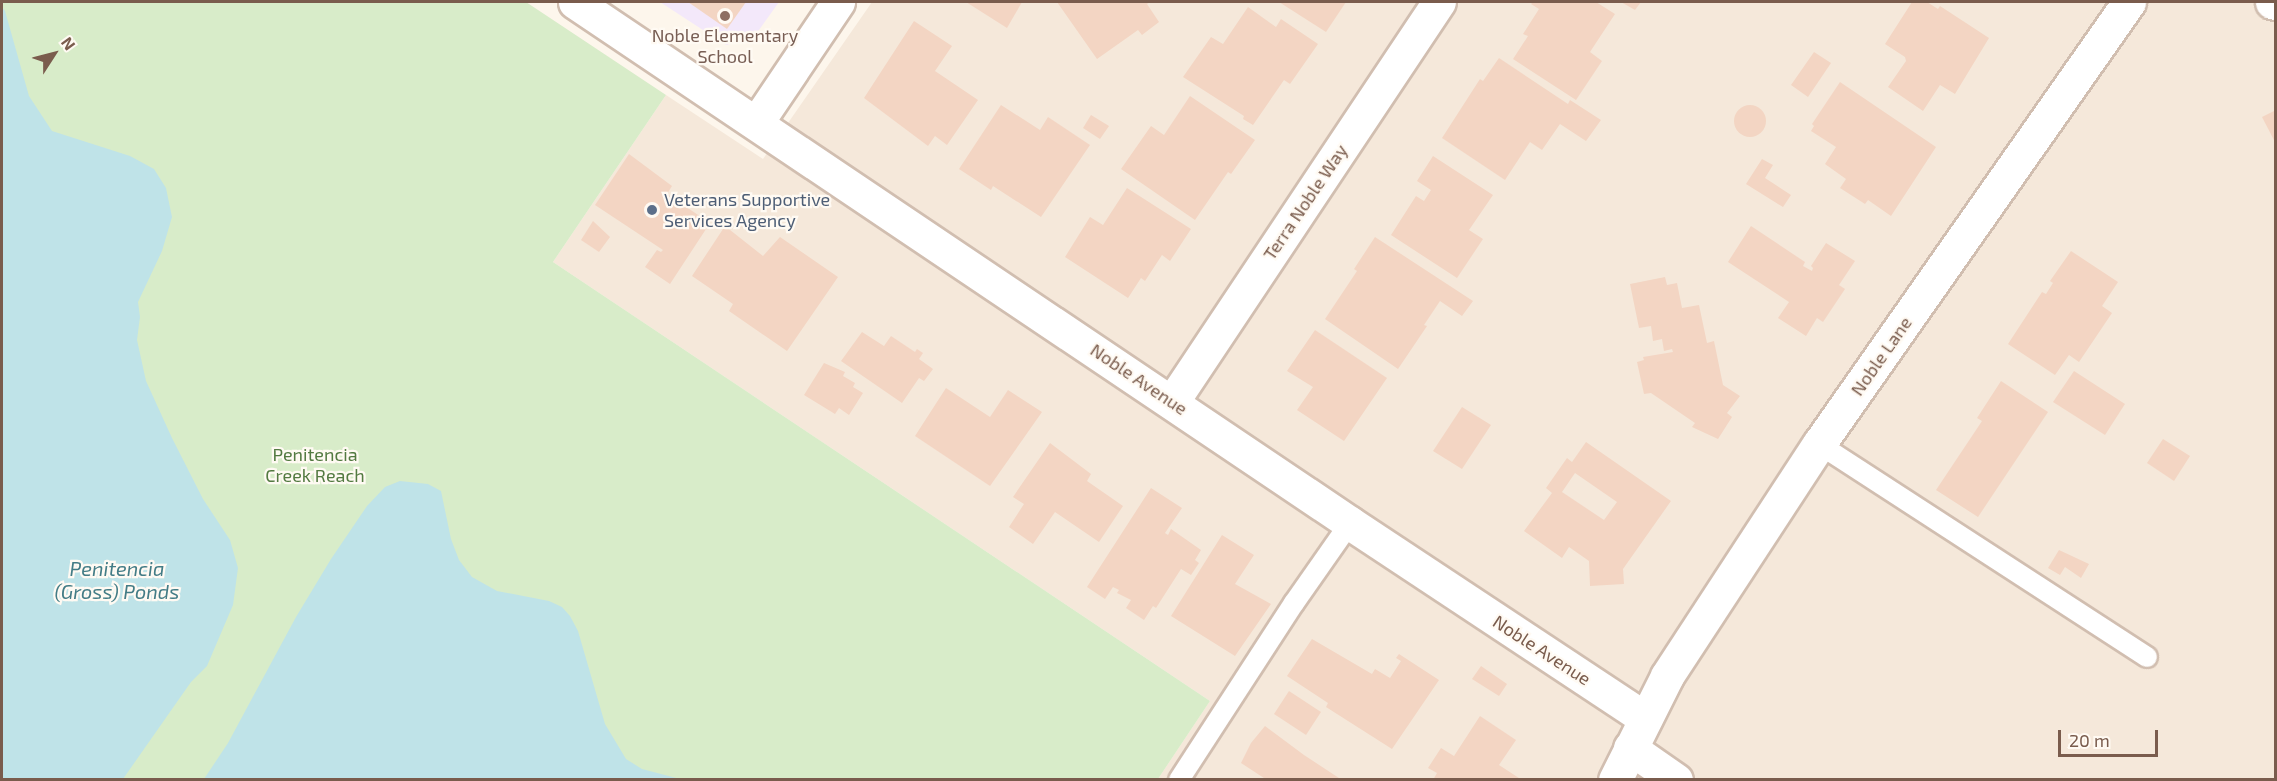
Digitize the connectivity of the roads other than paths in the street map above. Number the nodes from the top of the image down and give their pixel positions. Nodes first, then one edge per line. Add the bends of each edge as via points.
1 (575, 2) edge
2 (838, 2) edge
3 (1439, 2) edge
4 (2129, 2) edge
5 (757, 122) junction
6 (1172, 402) junction
7 (1819, 444) junction
8 (1350, 523) junction
9 (2147, 657) dead end
10 (1645, 718) junction
11 (1630, 748) junction
12 (1179, 780) edge
13 (1615, 780) edge
14 (1676, 780) edge

1 - 5 street, Noble Avenue
2 - 5 street
3 - 6 street, Terra Noble Way
4 - 7 street, Noble Lane
5 - 6 street, Noble Avenue
6 - 8 street, Noble Avenue
7 - 9 lane
7 - 10 street, Noble Lane via 1667,676
8 - 10 street, Noble Avenue
8 - 12 lane
10 - 11 street
11 - 13 street
11 - 14 street

